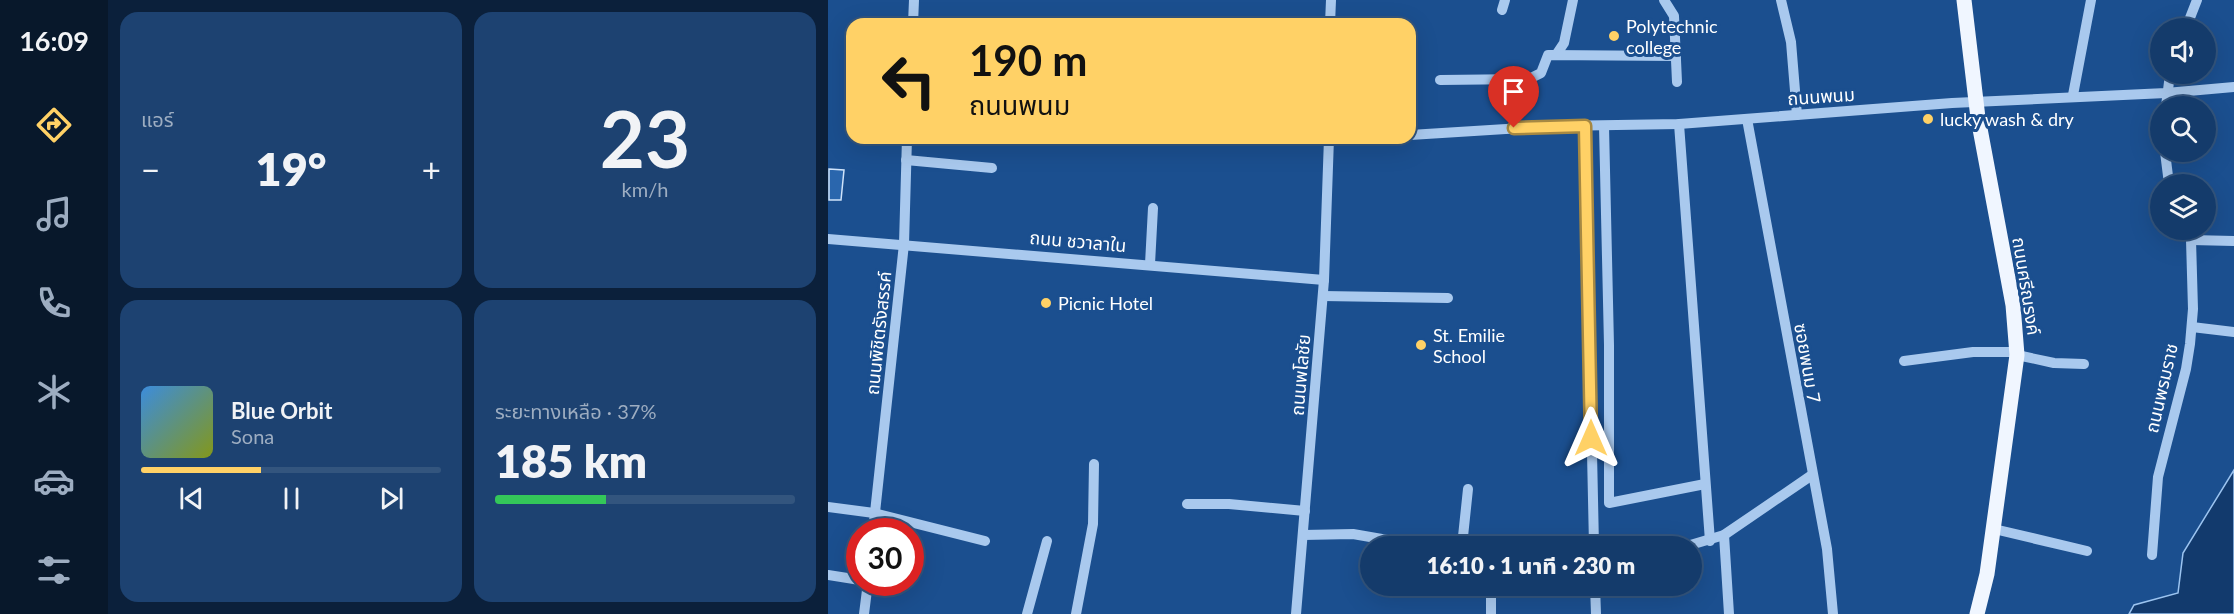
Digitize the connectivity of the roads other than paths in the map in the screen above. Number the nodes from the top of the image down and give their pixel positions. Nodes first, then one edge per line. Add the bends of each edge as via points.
1 (914, 0) edge
2 (1330, 0) edge
3 (1573, 0) edge
4 (1664, 0) edge
5 (1781, 0) edge
6 (1964, 0) edge
7 (2091, 0) edge
8 (2197, 0) edge
9 (913, 18) edge
10 (1330, 18) edge
11 (2190, 18) edge
12 (1557, 55) junction
13 (1676, 56) junction
14 (1440, 80) dead end
15 (1677, 81) dead end
16 (2168, 84) edge
17 (2234, 87) edge
18 (2166, 93) junction
19 (2073, 95) junction
20 (1976, 103) junction
21 (1797, 115) junction
22 (1747, 119) junction
23 (1679, 124) junction
24 (1585, 126) junction
25 (1604, 126) junction
26 (1416, 135) edge
27 (907, 144) edge
28 (1329, 144) edge
29 (906, 160) junction
30 (992, 168) dead end
31 (1153, 208) dead end
32 (828, 239) edge
33 (2191, 240) joint
34 (2234, 241) edge
35 (904, 244) junction
36 (1150, 264) junction
37 (1324, 280) junction
38 (1323, 296) junction
39 (1448, 298) dead end
40 (2192, 327) junction
41 (2234, 332) edge
42 (1590, 345) junction
43 (1609, 345) junction
44 (2017, 354) junction
45 (1904, 361) dead end
46 (2084, 364) dead end
47 (1094, 465) dead end
48 (1812, 475) junction
49 (1705, 484) junction
50 (1468, 489) dead end
51 (1187, 504) dead end
52 (828, 507) edge
53 (1305, 511) junction
54 (874, 513) junction
55 (874, 518) edge
56 (1994, 529) junction
57 (1303, 535) junction
58 (1724, 535) junction
59 (1364, 536) edge
60 (1463, 536) edge
61 (1594, 536) edge
62 (985, 541) dead end
63 (1047, 541) dead end
64 (1710, 541) junction
65 (1702, 543) edge
66 (2087, 551) dead end
67 (2152, 555) dead end
68 (828, 575) edge
69 (846, 578) edge
70 (866, 596) edge
71 (1491, 596) edge
72 (1595, 596) edge
73 (864, 614) edge
74 (1027, 614) edge
75 (1076, 614) edge
76 (1296, 614) edge
77 (1491, 614) edge
78 (1596, 614) edge
79 (1729, 614) edge
80 (1833, 614) edge
81 (1977, 614) edge

1 - 9 street
2 - 10 street
3 - 12 street via 1564,43
4 - 13 street via 1674,16
5 - 21 street via 1791,42
6 - 20 main road, ถนนศรีณรงค์
7 - 19 street
8 - 11 street
12 - 13 street
12 - 14 street via 1548,55 1541,73 1529,79
13 - 15 street
16 - 18 street
17 - 18 street, ถนนพนม
18 - 19 street, ถนนพนม
19 - 20 street, ถนนพนม
20 - 21 street, ถนนพนม
20 - 44 main road, ถนนศรีณรงค์ via 2013,305
21 - 22 street, ถนนพนม
22 - 23 street, ถนนพนม
22 - 48 street, ซอยพนม 7
23 - 25 street, ถนนพนม
23 - 49 street
24 - 25 street, ถนนพนม
24 - 26 street, ถนนพนม
24 - 42 street
25 - 43 street
27 - 29 street, ถนนพิชิตรังสรรค์
28 - 37 street, ถนนพโลชัย
29 - 30 street
29 - 35 street, ถนนพิชิตรังสรรค์
31 - 36 street
32 - 35 street, ถนน ชวาลาใน
33 - 34 street
33 - 40 street, ถนนพรมราช
35 - 36 street, ถนน ชวาลาใน
35 - 54 street, ถนนพิชิตรังสรรค์
36 - 37 street, ถนน ชวาลาใน
37 - 38 street, ถนนพโลชัย
38 - 39 street
38 - 53 street, ถนนพโลชัย
40 - 41 street
40 - 67 street, ถนนพรมราช via 2186,369 2158,477
42 - 43 street
42 - 61 street
43 - 49 street via 1609,503
44 - 45 street via 1973,352
44 - 46 street via 2054,363
44 - 56 main road, ถนนศรีณรงค์
47 - 75 street via 1093,524
48 - 58 street
48 - 80 street, ซอยพนม 7 via 1827,549
49 - 64 street
50 - 60 street
51 - 53 street
52 - 54 street
53 - 57 street, ถนนพโลชัย
54 - 55 street, ถนนพิชิตรังสรรค์
54 - 62 street
56 - 66 street
56 - 81 main road, ถนนศรีณรงค์
57 - 59 street
57 - 76 street, ถนนพโลชัย
58 - 64 street
58 - 79 street
63 - 74 street
64 - 65 street
68 - 69 street
70 - 73 street
71 - 77 street
72 - 78 street

